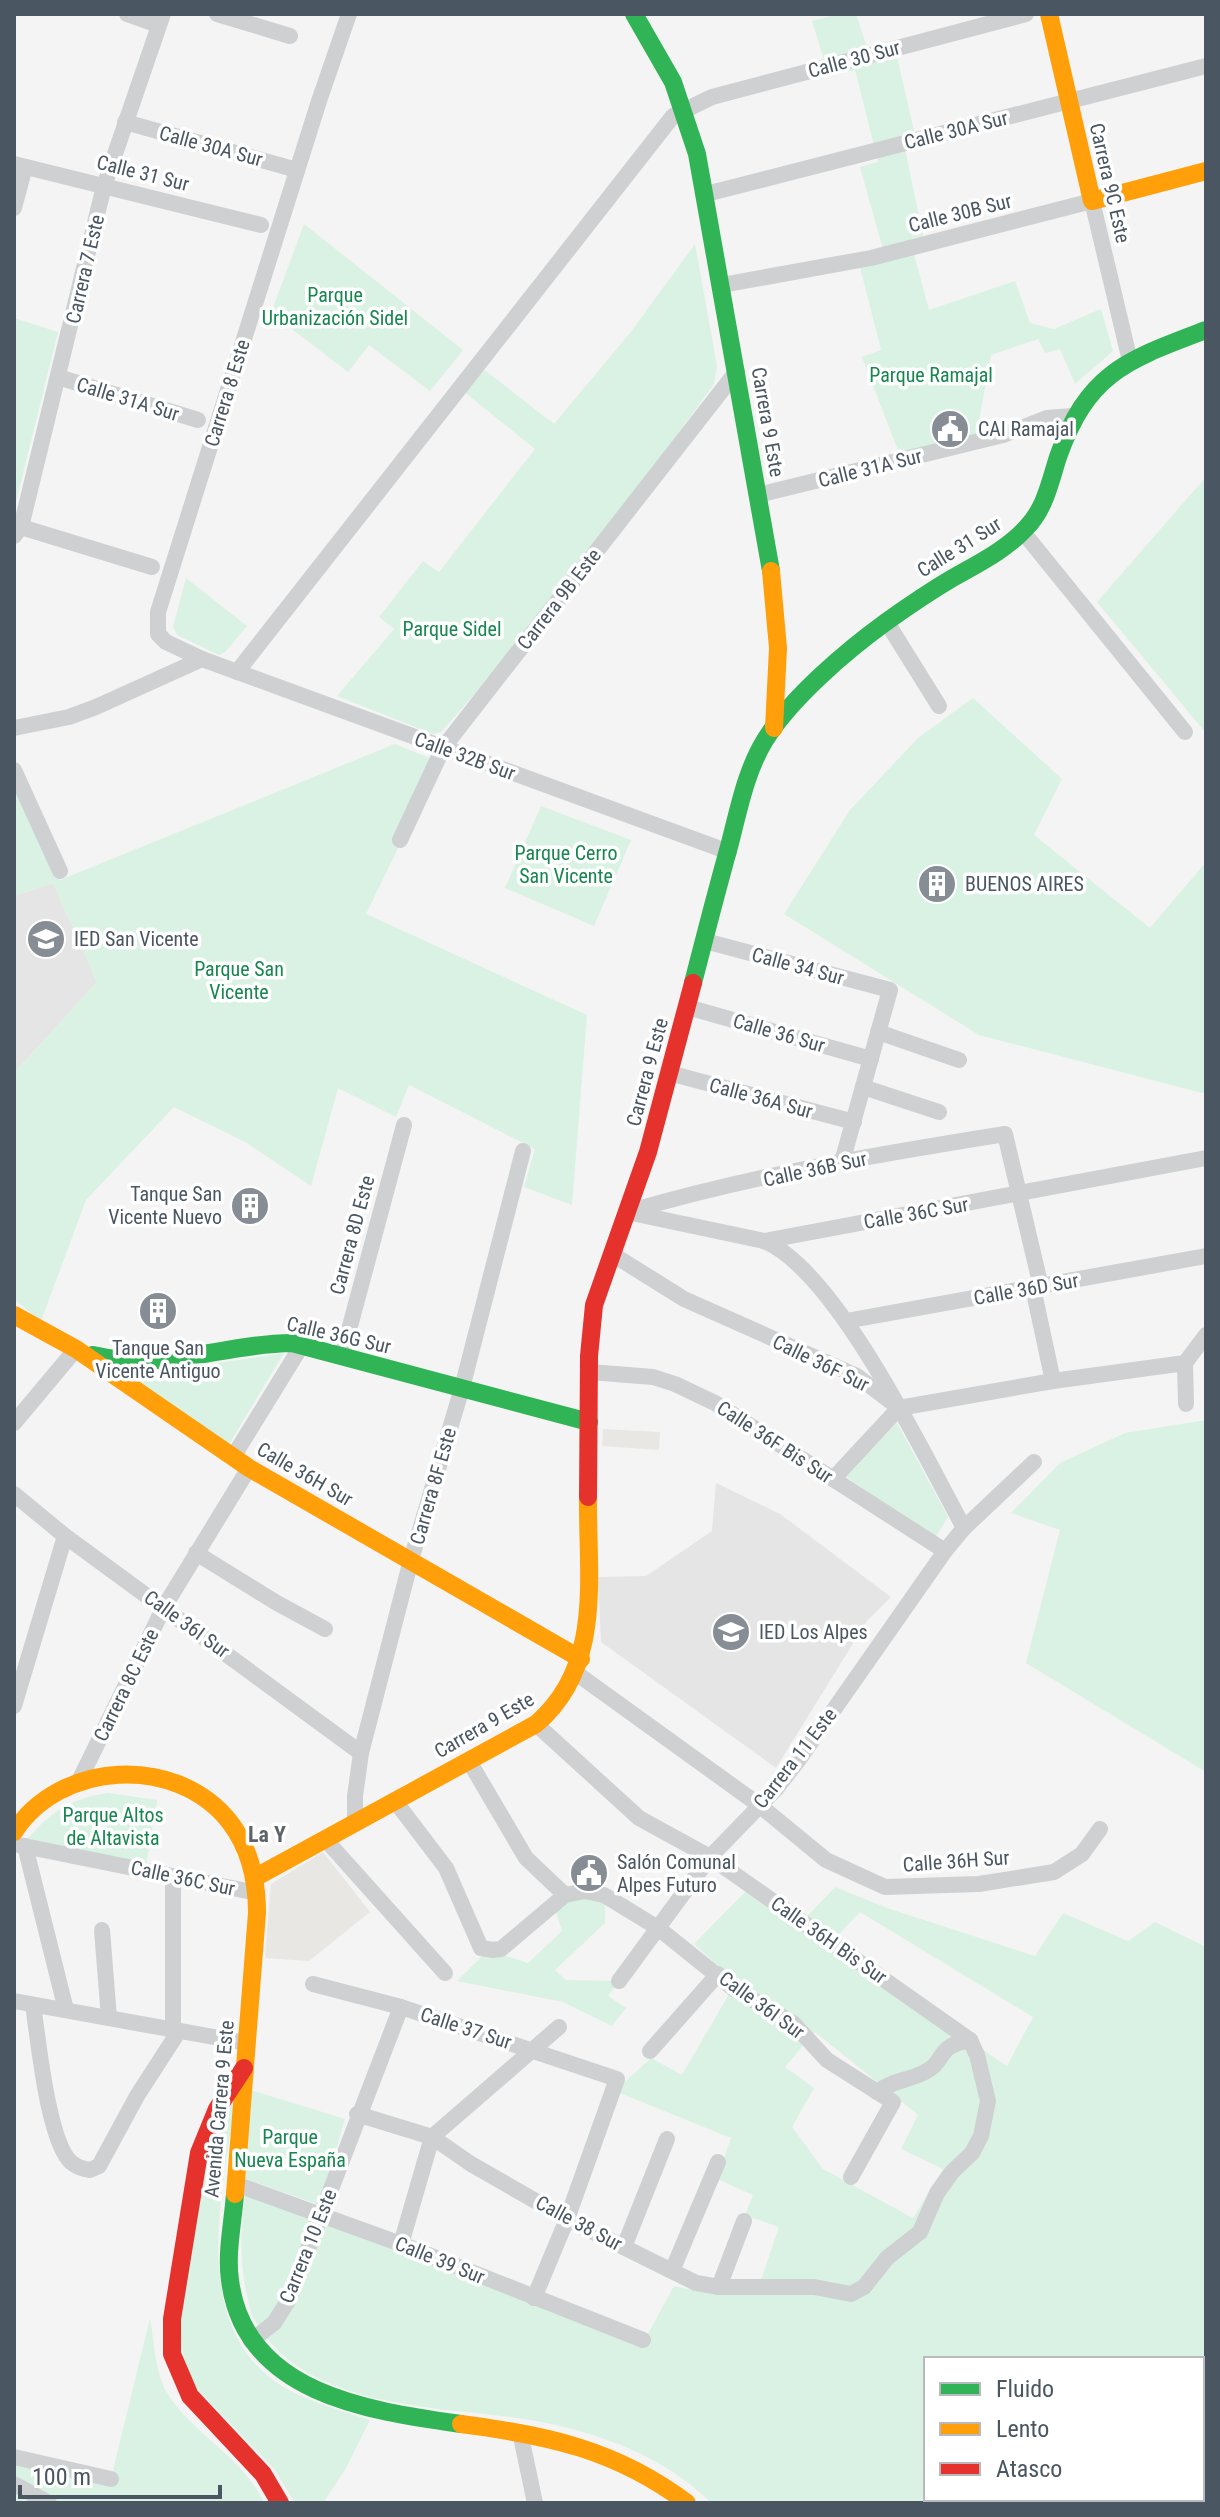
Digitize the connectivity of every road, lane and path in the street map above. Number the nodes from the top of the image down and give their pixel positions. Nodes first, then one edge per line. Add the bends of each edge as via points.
1 (127, 14) edge
2 (217, 14) edge
3 (349, 14) edge
4 (634, 14) edge
5 (1026, 14) edge
6 (1049, 14) edge
7 (160, 20) edge
8 (290, 36) dead end
9 (1206, 66) edge
10 (1069, 101) junction
11 (684, 110) junction
12 (125, 122) junction
13 (20, 165) edge
14 (297, 170) junction
15 (1206, 171) edge
16 (104, 186) junction
17 (706, 194) junction
18 (1092, 201) junction
19 (14, 208) edge
20 (261, 225) dead end
21 (722, 285) junction
22 (1206, 330) edge
23 (1130, 361) junction
24 (737, 371) junction
25 (58, 377) junction
26 (1073, 416) junction
27 (198, 420) dead end
28 (758, 495) junction
29 (17, 532) edge
30 (1023, 532) junction
31 (152, 567) dead end
32 (886, 621) junction
33 (202, 659) junction
34 (237, 672) junction
35 (939, 706) dead end
36 (14, 728) edge
37 (774, 728) junction
38 (1185, 732) dead end
39 (443, 748) junction
40 (14, 770) edge
41 (400, 840) dead end
42 (729, 852) junction
43 (60, 871) dead end
44 (705, 941) junction
45 (687, 1007) junction
46 (878, 1032) junction
47 (871, 1059) junction
48 (959, 1060) dead end
49 (669, 1073) junction
50 (863, 1087) junction
51 (939, 1112) dead end
52 (854, 1122) junction
53 (404, 1125) dead end
54 (523, 1151) dead end
55 (1206, 1158) edge
56 (842, 1162) junction
57 (1019, 1194) junction
58 (627, 1212) junction
59 (764, 1241) junction
60 (612, 1254) junction
61 (1206, 1256) edge
62 (1037, 1287) junction
63 (14, 1315) edge
64 (846, 1321) junction
65 (1206, 1335) edge
66 (302, 1345) junction
67 (76, 1349) junction
68 (342, 1356) junction
69 (1185, 1363) junction
70 (590, 1372) junction
71 (1053, 1381) junction
72 (462, 1388) junction
73 (1186, 1404) dead end
74 (899, 1408) junction
75 (589, 1422) junction
76 (14, 1423) edge
77 (233, 1457) junction
78 (1034, 1462) dead end
79 (249, 1468) junction
80 (833, 1479) junction
81 (14, 1494) edge
82 (964, 1528) junction
83 (65, 1536) junction
84 (945, 1551) junction
85 (196, 1553) junction
86 (411, 1560) junction
87 (164, 1607) junction
88 (325, 1629) dead end
89 (578, 1666) junction
90 (14, 1706) edge
91 (536, 1724) junction
92 (361, 1753) junction
93 (469, 1761) junction
94 (79, 1781) junction
95 (395, 1801) junction
96 (759, 1805) junction
97 (355, 1823) junction
98 (1100, 1829) dead end
99 (17, 1833) edge
100 (325, 1839) junction
101 (710, 1857) junction
102 (173, 1876) junction
103 (256, 1885) junction
104 (565, 1895) junction
105 (658, 1928) junction
106 (102, 1930) dead end
107 (445, 1973) dead end
108 (718, 1974) junction
109 (619, 1981) dead end
110 (313, 1984) dead end
111 (14, 2001) edge
112 (33, 2005) junction
113 (401, 2007) junction
114 (66, 2010) junction
115 (109, 2018) junction
116 (559, 2027) dead end
117 (176, 2030) junction
118 (970, 2040) junction
119 (247, 2043) junction
120 (532, 2050) junction
121 (650, 2051) dead end
122 (245, 2065) junction
123 (877, 2092) junction
124 (357, 2114) junction
125 (432, 2137) junction
126 (667, 2139) dead end
127 (718, 2162) dead end
128 (851, 2177) dead end
129 (193, 2183) junction
130 (235, 2184) junction
131 (322, 2216) junction
132 (567, 2219) junction
133 (744, 2221) dead end
134 (401, 2244) junction
135 (624, 2247) junction
136 (672, 2271) junction
137 (719, 2287) junction
138 (534, 2298) junction
139 (643, 2340) dead end
140 (251, 2341) junction
141 (520, 2432) junction
142 (14, 2457) edge
143 (111, 2479) dead end
144 (14, 2484) edge
145 (49, 2503) edge
146 (280, 2503) edge
147 (535, 2503) edge
148 (687, 2503) edge

1 - 7 street
2 - 8 street
3 - 14 street, Carrera 8 Este
4 - 11 main road, Carrera 9 Este
5 - 11 street, Calle 30 Sur via 712,97
6 - 10 main road, Carrera 9C Este
7 - 12 street, Carrera 7 Este
9 - 10 street, Calle 30A Sur
10 - 17 street, Calle 30A Sur
10 - 18 main road, Carrera 9C Este
11 - 17 main road, Carrera 9 Este
11 - 34 street via 667,121
12 - 14 street, Calle 30A Sur
12 - 16 street, Carrera 7 Este
13 - 16 street, Calle 31 Sur
13 - 19 street
14 - 33 street, Carrera 8 Este via 158,612 162,638
15 - 18 main road, Calle 30B Sur
16 - 20 street, Calle 31 Sur
16 - 25 street, Carrera 7 Este
17 - 21 main road, Carrera 9 Este
18 - 21 street, Calle 30B Sur via 871,258
18 - 23 street, Carrera 9C Este
21 - 24 main road, Carrera 9 Este
22 - 23 main road, Calle 31 Sur
23 - 26 main road, Calle 31 Sur via 1101,380
24 - 28 main road, Carrera 9 Este
24 - 39 street, Carrera 9B Este
25 - 27 street, Calle 31A Sur
25 - 29 street, Carrera 7 Este
26 - 28 street, Calle 31A Sur via 1047,418 1003,435
26 - 30 main road, Calle 31 Sur via 1043,505
28 - 37 main road, Carrera 9 Este via 778,634
29 - 31 street
30 - 32 main road, Calle 31 Sur
30 - 38 street
32 - 35 street
32 - 37 main road, Calle 31 Sur via 827,670
33 - 34 street, Calle 32B Sur
33 - 36 street via 69,717
34 - 39 street, Calle 32B Sur
37 - 42 main road, Carrera 9 Este via 750,772
39 - 41 street, Carrera 9B Este
39 - 42 street, Calle 32B Sur
40 - 43 street
42 - 44 main road, Carrera 9 Este
44 - 45 main road, Carrera 9 Este
44 - 46 street, Calle 34 Sur via 890,990
45 - 47 street, Calle 36 Sur
45 - 49 main road, Carrera 9 Este
46 - 47 street
46 - 48 street
47 - 50 street
49 - 52 street, Calle 36A Sur
49 - 58 main road, Carrera 9 Este
50 - 51 street
50 - 52 street
52 - 56 street
53 - 68 street, Carrera 8D Este
54 - 72 street, Carrera 8F Este
55 - 57 street, Calle 36C Sur
56 - 57 street, Calle 36B Sur via 1005,1134
56 - 58 street, Calle 36B Sur
57 - 59 street, Calle 36C Sur
57 - 62 street
58 - 59 street, Calle 36C Sur
58 - 60 main road, Carrera 9 Este
59 - 64 street via 799,1264
60 - 70 main road, Carrera 9 Este via 594,1305
60 - 74 street, Calle 36F Sur via 684,1299 857,1376
61 - 62 street, Calle 36D Sur
62 - 64 street, Calle 36D Sur
62 - 71 street
63 - 67 main road, Calle 36H Sur
64 - 74 street
65 - 69 street
66 - 67 main road, Calle 36G Sur via 264,1343 156,1362
66 - 68 main road, Calle 36G Sur
66 - 77 street
67 - 76 street
67 - 77 main road, Calle 36H Sur
68 - 72 main road, Calle 36G Sur
69 - 71 street
69 - 73 street
70 - 75 main road, Carrera 9 Este
70 - 80 street, Calle 36F Bis Sur via 675,1384 739,1417
71 - 74 street
72 - 75 main road, Calle 36G Sur
72 - 86 street, Carrera 8F Este
74 - 80 street
74 - 82 street
75 - 89 main road, Carrera 9 Este via 587,1630
77 - 79 main road, Calle 36H Sur
78 - 82 street, Carrera 11 Este
79 - 85 street, Carrera 8C Este
79 - 86 main road, Calle 36H Sur
80 - 84 street, Calle 36F Bis Sur
81 - 83 street, Calle 36I Sur
82 - 84 street, Carrera 11 Este
83 - 87 street, Calle 36I Sur
83 - 90 street
84 - 96 street, Carrera 11 Este via 800,1758
85 - 87 street, Carrera 8C Este
85 - 88 street
86 - 89 main road, Calle 36H Sur
86 - 92 street, Carrera 8F Este
87 - 92 street, Calle 36I Sur
87 - 94 street, Carrera 8C Este
89 - 91 main road, Carrera 9 Este via 557,1704
89 - 96 street, Calle 36H Sur
91 - 93 main road, Carrera 9 Este
91 - 101 street, Calle 36H Bis Sur via 639,1818
92 - 97 street, Carrera 8F Este
93 - 95 main road, Carrera 9 Este
93 - 104 street via 526,1858
94 - 99 main road via 43,1801
94 - 103 main road via 133,1773 189,1790 235,1829
95 - 97 main road, Carrera 9 Este
95 - 104 street via 446,1868 481,1948 501,1949
96 - 98 street, Calle 36H Sur via 826,1860 885,1887 979,1884 1054,1872 1082,1854
96 - 101 street, Carrera 11 Este
97 - 100 main road, Carrera 9 Este
99 - 102 street, Calle 36C Sur
99 - 114 street
100 - 103 main road, Carrera 9 Este
100 - 107 street
101 - 105 street, Carrera 11 Este
101 - 118 street, Calle 36H Bis Sur
102 - 103 street, Calle 36C Sur
102 - 117 street
103 - 119 main road, Avenida Carrera 9 Este
104 - 105 street, Calle 36I Sur via 604,1895
105 - 108 street, Calle 36I Sur
105 - 109 street, Carrera 11 Este
106 - 115 street
108 - 121 street
108 - 123 street, Calle 36I Sur via 793,2023 827,2060
110 - 113 street, Calle 37 Sur
111 - 112 street
112 - 114 street
112 - 117 street via 57,2134 69,2160 90,2170 99,2166
113 - 120 street, Calle 37 Sur
113 - 124 street, Carrera 10 Este
114 - 115 street
115 - 117 street
116 - 120 street
117 - 119 street
118 - 123 street via 955,2042 924,2073
118 - 137 street, Calle 38 Sur via 988,2101 987,2117 972,2153 937,2193 920,2232 851,2294 814,2287
119 - 122 main road, Avenida Carrera 9 Este
120 - 125 street
120 - 132 street, Calle 37 Sur via 617,2079
122 - 129 main road via 207,2128
122 - 130 main road, Avenida Carrera 9 Este
123 - 128 street, Calle 36I Sur via 893,2102
124 - 125 street, Calle 38 Sur
124 - 131 street, Carrera 10 Este
125 - 132 street, Calle 38 Sur
125 - 134 street
126 - 135 street
127 - 136 street
129 - 130 main road
129 - 146 main road via 171,2329 172,2354 197,2406 263,2474
130 - 131 street, Calle 39 Sur
130 - 140 main road, Avenida Carrera 9 Este via 229,2272 239,2318
131 - 134 street, Calle 39 Sur
131 - 140 street, Carrera 10 Este via 288,2301 274,2323
132 - 135 street, Calle 38 Sur
132 - 138 street
133 - 137 street
134 - 138 street, Calle 39 Sur
135 - 136 street, Calle 38 Sur
136 - 137 street, Calle 38 Sur
138 - 139 street, Calle 39 Sur
140 - 141 main road via 291,2376 344,2402
141 - 147 street
141 - 148 main road via 613,2458
142 - 143 street
144 - 145 street

